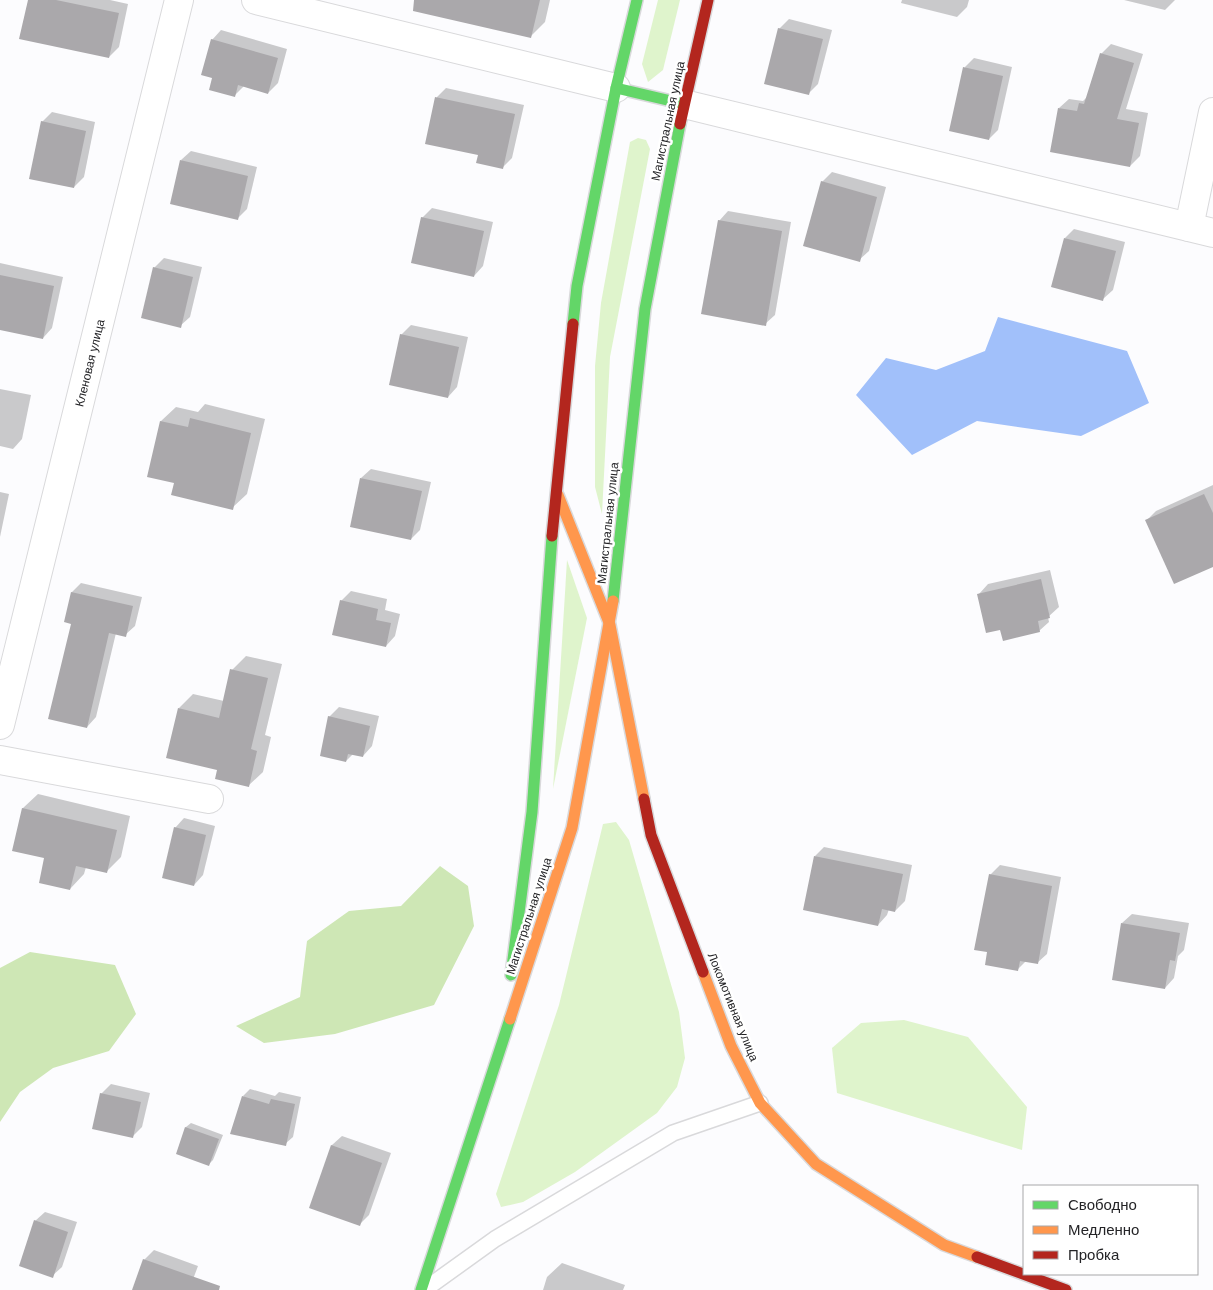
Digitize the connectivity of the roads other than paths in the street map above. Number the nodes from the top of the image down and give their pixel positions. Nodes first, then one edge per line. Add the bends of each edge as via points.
1 (179, 0) edge
2 (256, 0) edge
3 (637, 0) edge
4 (708, 0) edge
5 (616, 88) junction
6 (684, 104) junction
7 (1213, 112) edge
8 (1201, 230) edge
9 (556, 489) junction
10 (610, 625) junction
11 (0, 725) edge
12 (0, 760) edge
13 (209, 799) dead end
14 (503, 1041) junction
15 (760, 1103) junction
16 (1023, 1274) edge
17 (1025, 1275) edge
18 (422, 1290) edge
19 (1066, 1290) edge

1 - 11 street, Кленовая улица
2 - 5 street
3 - 5 main road, Магистральная улица
4 - 6 main road, Магистральная улица
5 - 6 main road
5 - 9 main road, Магистральная улица via 577,286
6 - 8 street
6 - 10 main road, Магистральная улица via 645,309
7 - 8 street
9 - 10 main road
9 - 14 main road, Магистральная улица via 532,812
10 - 14 main road, Магистральная улица via 572,828
10 - 15 main road, Локомотивная улица via 651,835 731,1046
12 - 13 street
14 - 18 main road, Магистральная улица
15 - 16 main road, Локомотивная улица via 816,1164 944,1245
15 - 18 lane via 673,1133 495,1239
17 - 19 main road, Локомотивная улица

